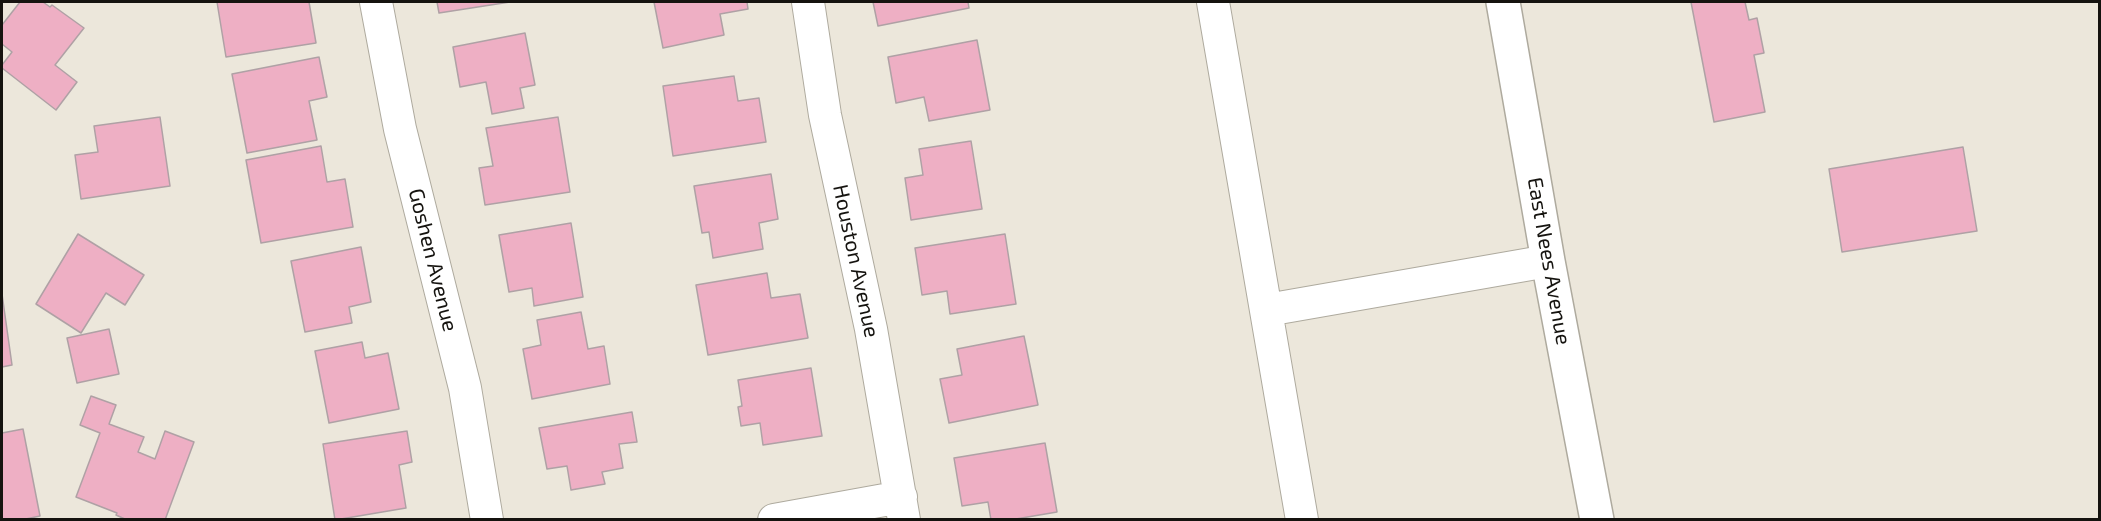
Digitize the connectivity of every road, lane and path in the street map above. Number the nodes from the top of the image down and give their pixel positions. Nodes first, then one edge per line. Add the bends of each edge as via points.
1 (376, 2) edge
2 (808, 2) edge
3 (1213, 2) edge
4 (1503, 2) edge
5 (1548, 261) junction
6 (1267, 310) junction
7 (902, 508) edge
8 (487, 519) edge
9 (774, 519) edge
10 (1302, 519) edge
11 (1597, 519) edge

1 - 8 street, Goshen Avenue via 400,129 465,388
2 - 7 street, Houston Avenue via 825,115 871,329
3 - 6 street
4 - 5 main road, East Nees Avenue
5 - 6 street
5 - 11 main road, East Nees Avenue
6 - 10 street
7 - 9 street

